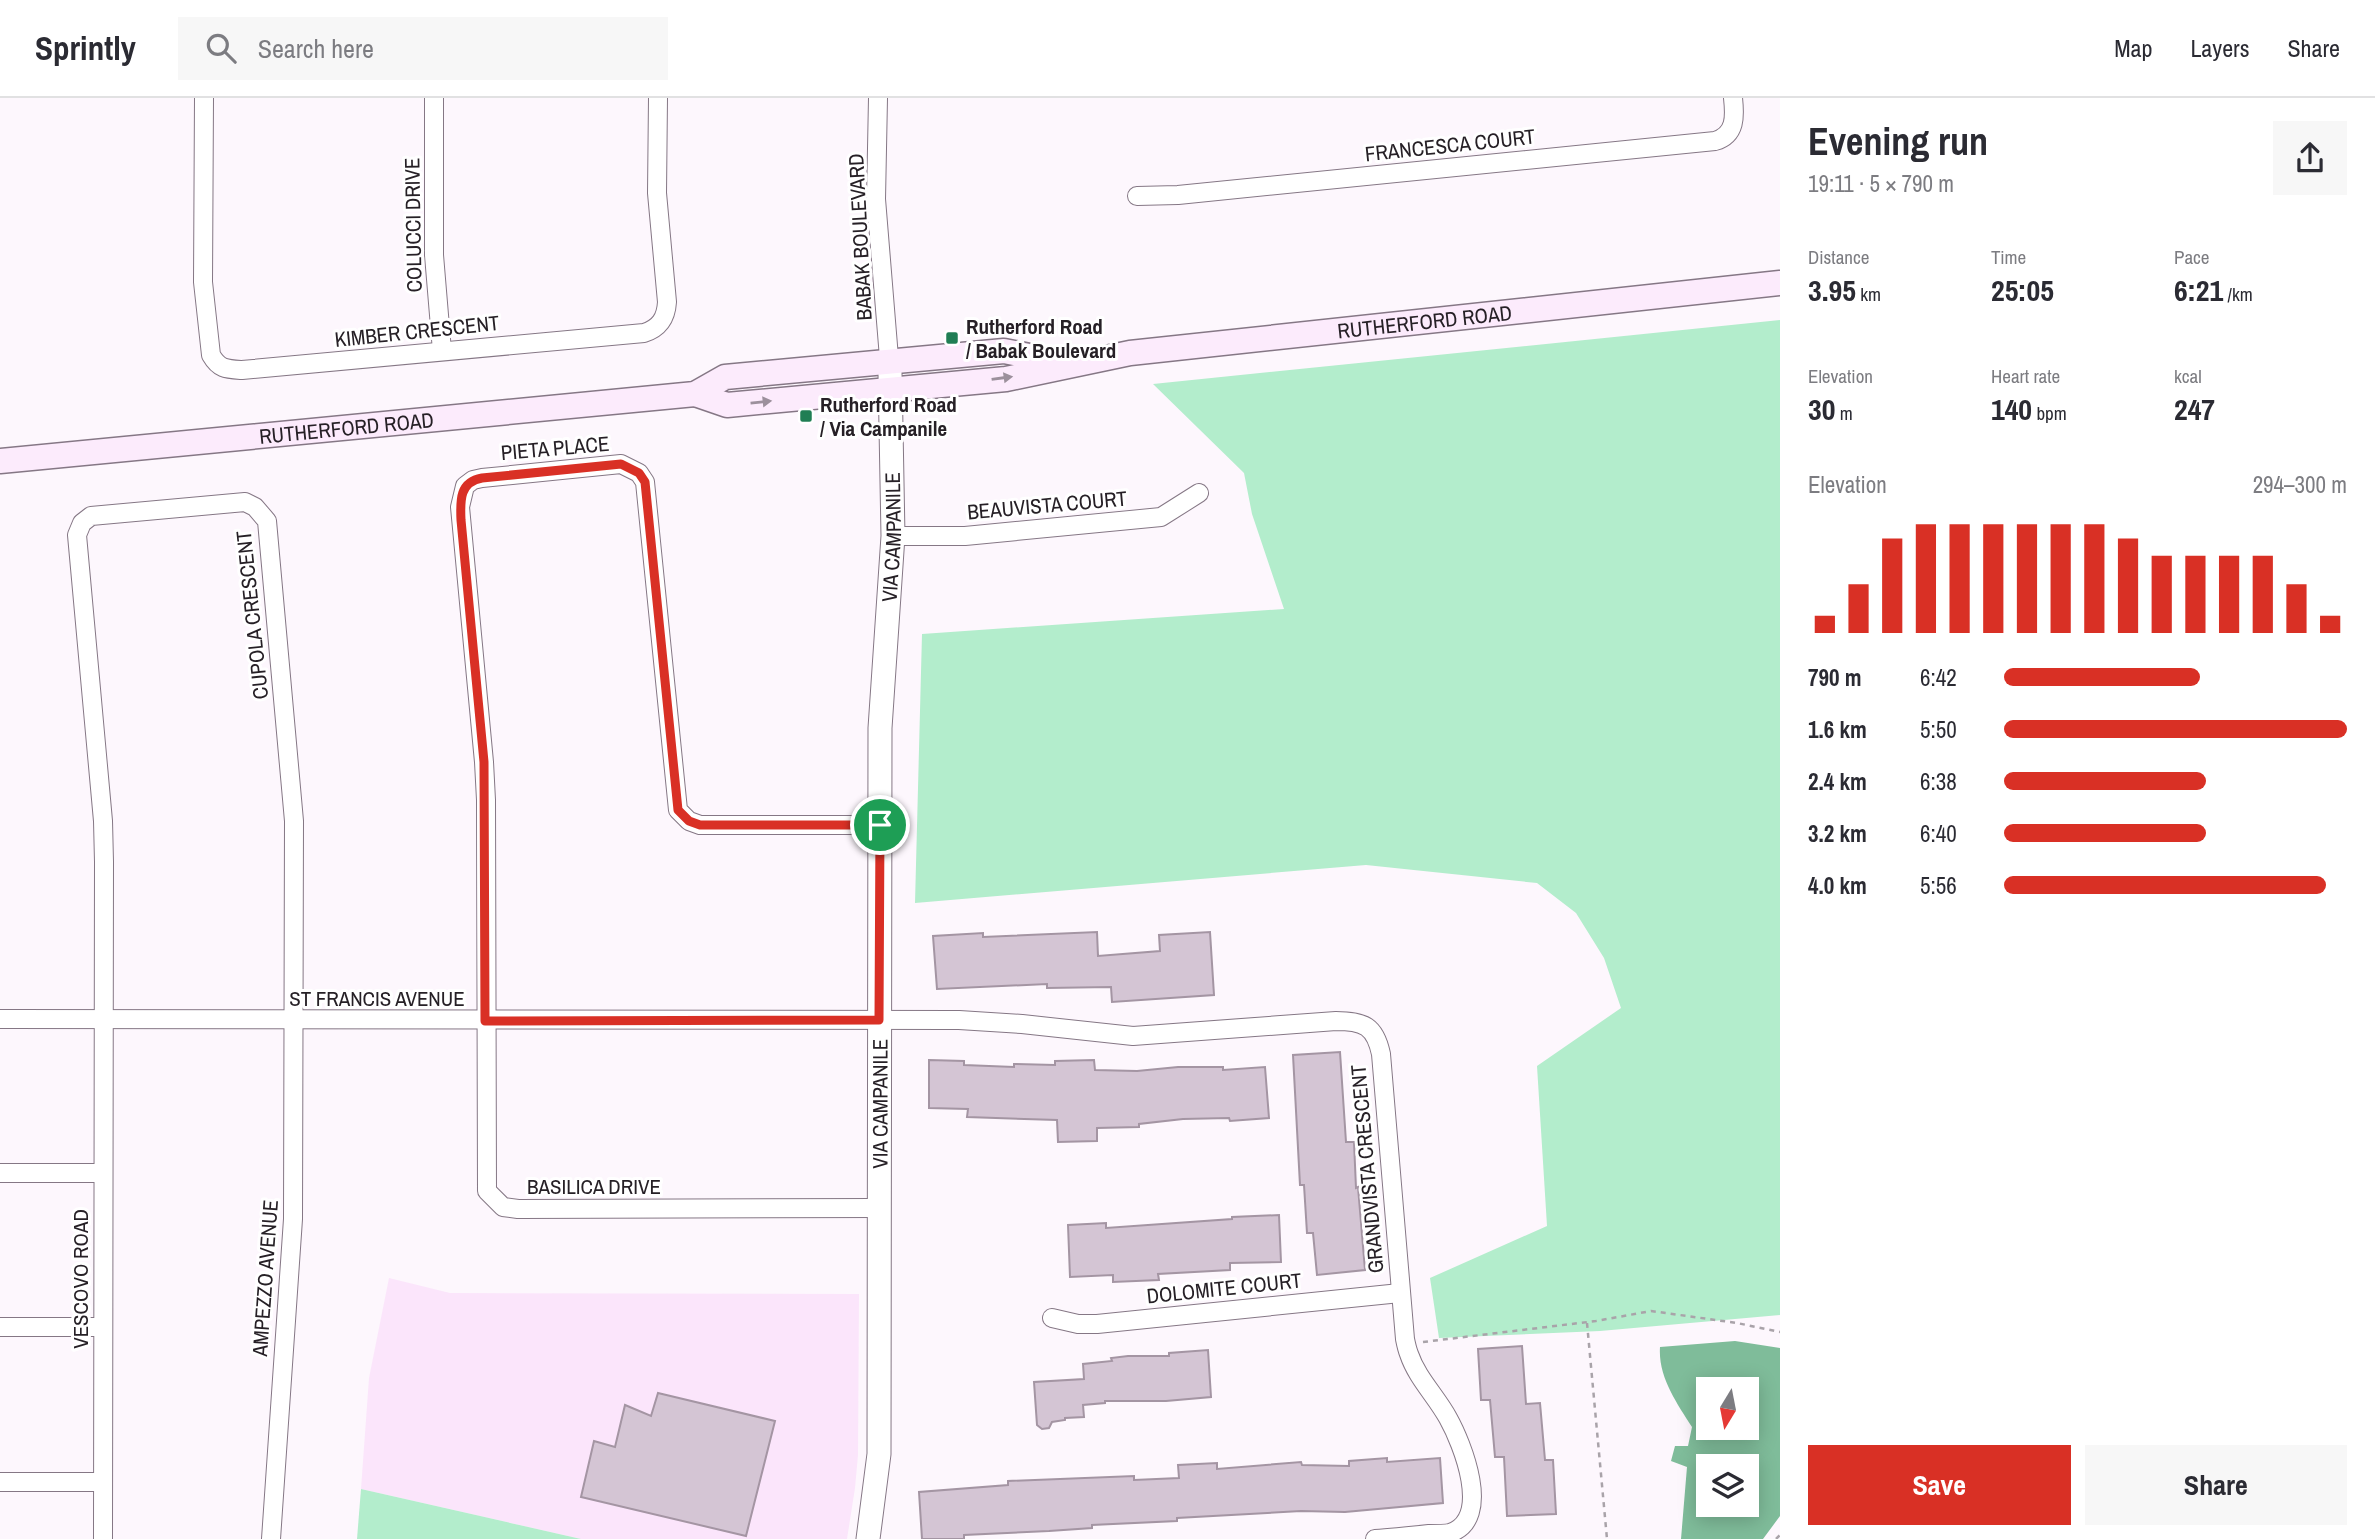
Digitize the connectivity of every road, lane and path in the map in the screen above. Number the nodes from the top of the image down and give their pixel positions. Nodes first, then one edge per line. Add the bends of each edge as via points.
1 (204, 98) edge
2 (434, 98) edge
3 (658, 98) edge
4 (878, 98) edge
5 (1733, 98) edge
6 (1137, 196) dead end
7 (1780, 284) edge
8 (442, 351) junction
9 (890, 375) junction
10 (0, 460) edge
11 (1199, 493) dead end
12 (892, 536) junction
13 (880, 825) junction
14 (0, 1019) edge
15 (104, 1020) junction
16 (294, 1020) junction
17 (879, 1020) junction
18 (485, 1021) junction
19 (0, 1173) edge
20 (103, 1173) junction
21 (879, 1208) junction
22 (1401, 1293) junction
23 (1052, 1318) dead end
24 (1587, 1322) junction
25 (0, 1327) edge
26 (102, 1327) junction
27 (1780, 1332) edge
28 (1419, 1342) dead end
29 (0, 1482) edge
30 (103, 1482) junction
31 (1780, 1535) edge
32 (103, 1539) edge
33 (271, 1539) edge
34 (868, 1539) edge
35 (1375, 1539) edge
36 (1607, 1539) edge
37 (1776, 1539) edge

1 - 8 street, KIMBER CRESCENT via 203,282 211,355 216,364 227,369 258,369
2 - 8 street, COLUCCI DRIVE via 433,255
3 - 8 street, KIMBER CRESCENT via 657,193 667,302 661,323 644,333
4 - 9 street, BABAK BOULEVARD via 876,199
5 - 6 street, FRANCESCA COURT via 1730,132 1715,141
7 - 9 main road, RUTHERFORD ROAD via 1130,353 1006,379
9 - 10 main road, RUTHERFORD ROAD via 727,405 695,394
9 - 12 street, VIA CAMPANILE
11 - 12 street, BEAUVISTA COURT via 1161,517 965,536
12 - 13 street, VIA CAMPANILE via 881,704
13 - 17 street, VIA CAMPANILE
13 - 18 street, PIETA PLACE via 723,826 689,821 678,810 675,796 645,482 639,473 621,464 473,480 465,485 460,507 484,762
14 - 15 street, ST FRANCIS AVENUE
15 - 16 street, ST FRANCIS AVENUE
15 - 16 street, CUPOLA CRESCENT via 103,821 78,529 86,519 99,515 245,502 267,521 294,821
15 - 20 street, VESCOVO ROAD
16 - 18 street, ST FRANCIS AVENUE
16 - 33 street, AMPEZZO AVENUE via 293,1219
17 - 18 street, ST FRANCIS AVENUE
17 - 21 street, VIA CAMPANILE
17 - 22 street, GRANDVISTA CRESCENT via 982,1020 1133,1036 1336,1021 1370,1028 1381,1054
18 - 21 street, BASILICA DRIVE via 487,1191 503,1207
19 - 20 street
20 - 26 street, VESCOVO ROAD
21 - 34 street, VIA CAMPANILE via 878,1454
22 - 23 street, DOLOMITE COURT via 1097,1324
22 - 35 street, GRANDVISTA CRESCENT via 1409,1355 1461,1443 1471,1476 1472,1502 1463,1525 1450,1532
24 - 27 path via 1651,1311
24 - 28 path
24 - 36 path
25 - 26 street
26 - 30 street, VESCOVO ROAD
29 - 30 street
30 - 32 street, VESCOVO ROAD
31 - 37 path

